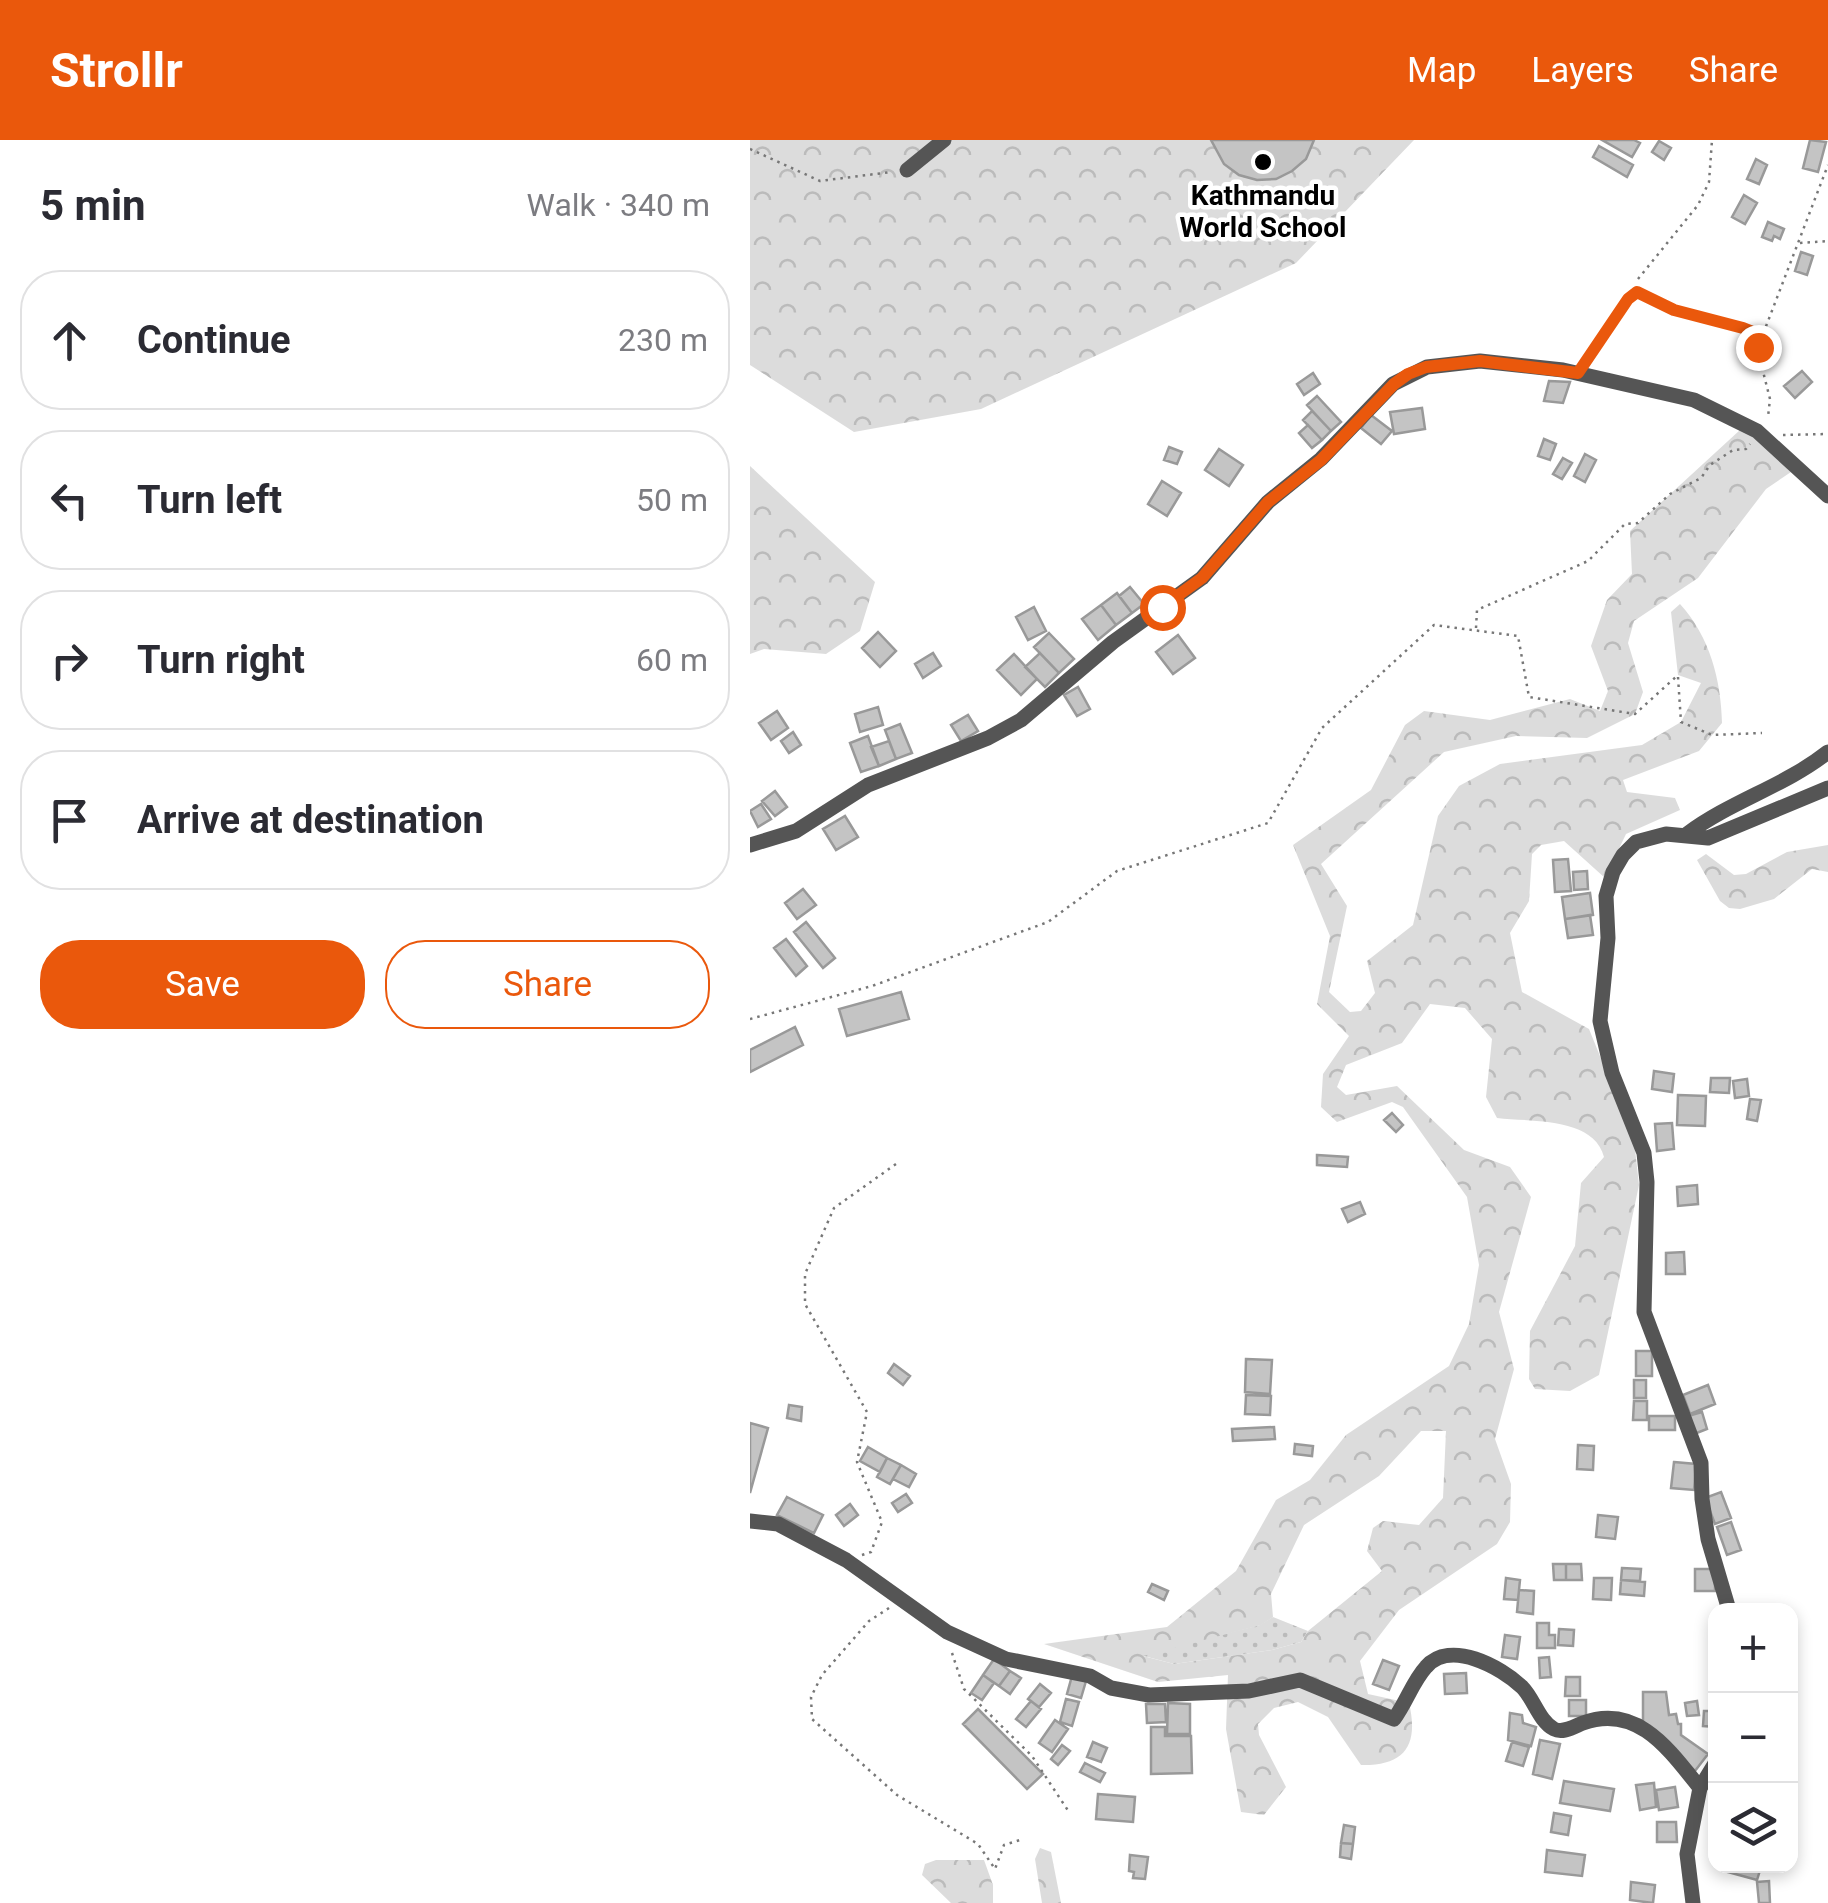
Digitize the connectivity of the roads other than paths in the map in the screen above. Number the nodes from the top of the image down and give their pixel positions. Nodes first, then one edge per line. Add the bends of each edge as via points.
1 (944, 140) edge
2 (907, 170) road end
3 (1637, 292) road end
4 (1578, 373) junction
5 (1828, 496) edge
6 (1828, 752) edge
7 (1828, 788) edge
8 (1687, 834) junction
9 (750, 845) edge
10 (750, 1522) edge
11 (1727, 1603) edge
12 (1708, 1775) edge
13 (1700, 1788) junction
14 (1693, 1903) edge

1 - 2 street
3 - 4 lane
4 - 5 street via 1694,400 1762,436
4 - 9 street via 1480,361 1408,374 1268,502 1202,578 1021,720 868,785 796,831
6 - 8 street
7 - 8 street via 1708,838
8 - 11 street via 1636,842 1613,872 1600,1021 1612,1073 1644,1152 1644,1312 1701,1463 1708,1539
10 - 13 street via 778,1524 846,1560 947,1632 1006,1659 1090,1676 1130,1692 1249,1691 1300,1680 1394,1719 1428,1664 1442,1656 1468,1657 1524,1688 1553,1729 1626,1719 1658,1737
12 - 13 street
13 - 14 street via 1687,1854

